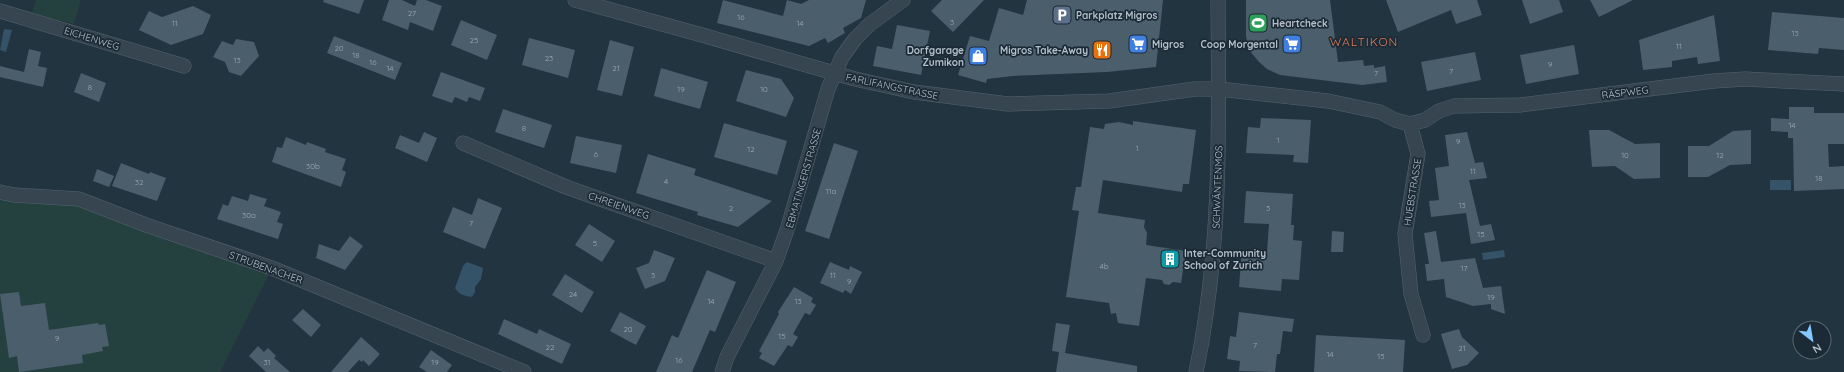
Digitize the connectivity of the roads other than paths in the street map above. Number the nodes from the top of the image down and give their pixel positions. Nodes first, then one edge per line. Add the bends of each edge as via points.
1 (575, 0) edge
2 (903, 0) edge
3 (1218, 0) edge
4 (0, 11) edge
5 (184, 66) dead end
6 (834, 74) junction
7 (1844, 84) edge
8 (1219, 89) junction
9 (1410, 124) junction
10 (464, 143) dead end
11 (0, 192) edge
12 (776, 261) junction
13 (1423, 335) dead end
14 (524, 372) edge
15 (722, 372) edge
16 (1196, 372) edge

1 - 6 street, FARLIFANGSTRASSE via 702,34
2 - 6 street, EBMATINGERSTRASSE via 870,24 855,40 842,57
3 - 8 street, SCHWÄNTENMOS
4 - 5 street, EICHENWEG
6 - 8 street, FARLIFANGSTRASSE via 914,92 1008,104 1109,101 1195,89
6 - 12 street, EBMATINGERSTRASSE
7 - 9 street, RÄSPWEG via 1745,79 1714,81 1520,105 1454,106
8 - 9 street via 1328,101 1380,112
8 - 16 street, SCHWÄNTENMOS via 1216,225 1204,334
9 - 13 street, HUEBSTRASSE via 1418,154 1405,234 1411,294
10 - 12 street, CHREIENWEG via 566,187
11 - 14 street, STRUBENACHER via 79,199 272,268
12 - 15 street, EBMATINGERSTRASSE

